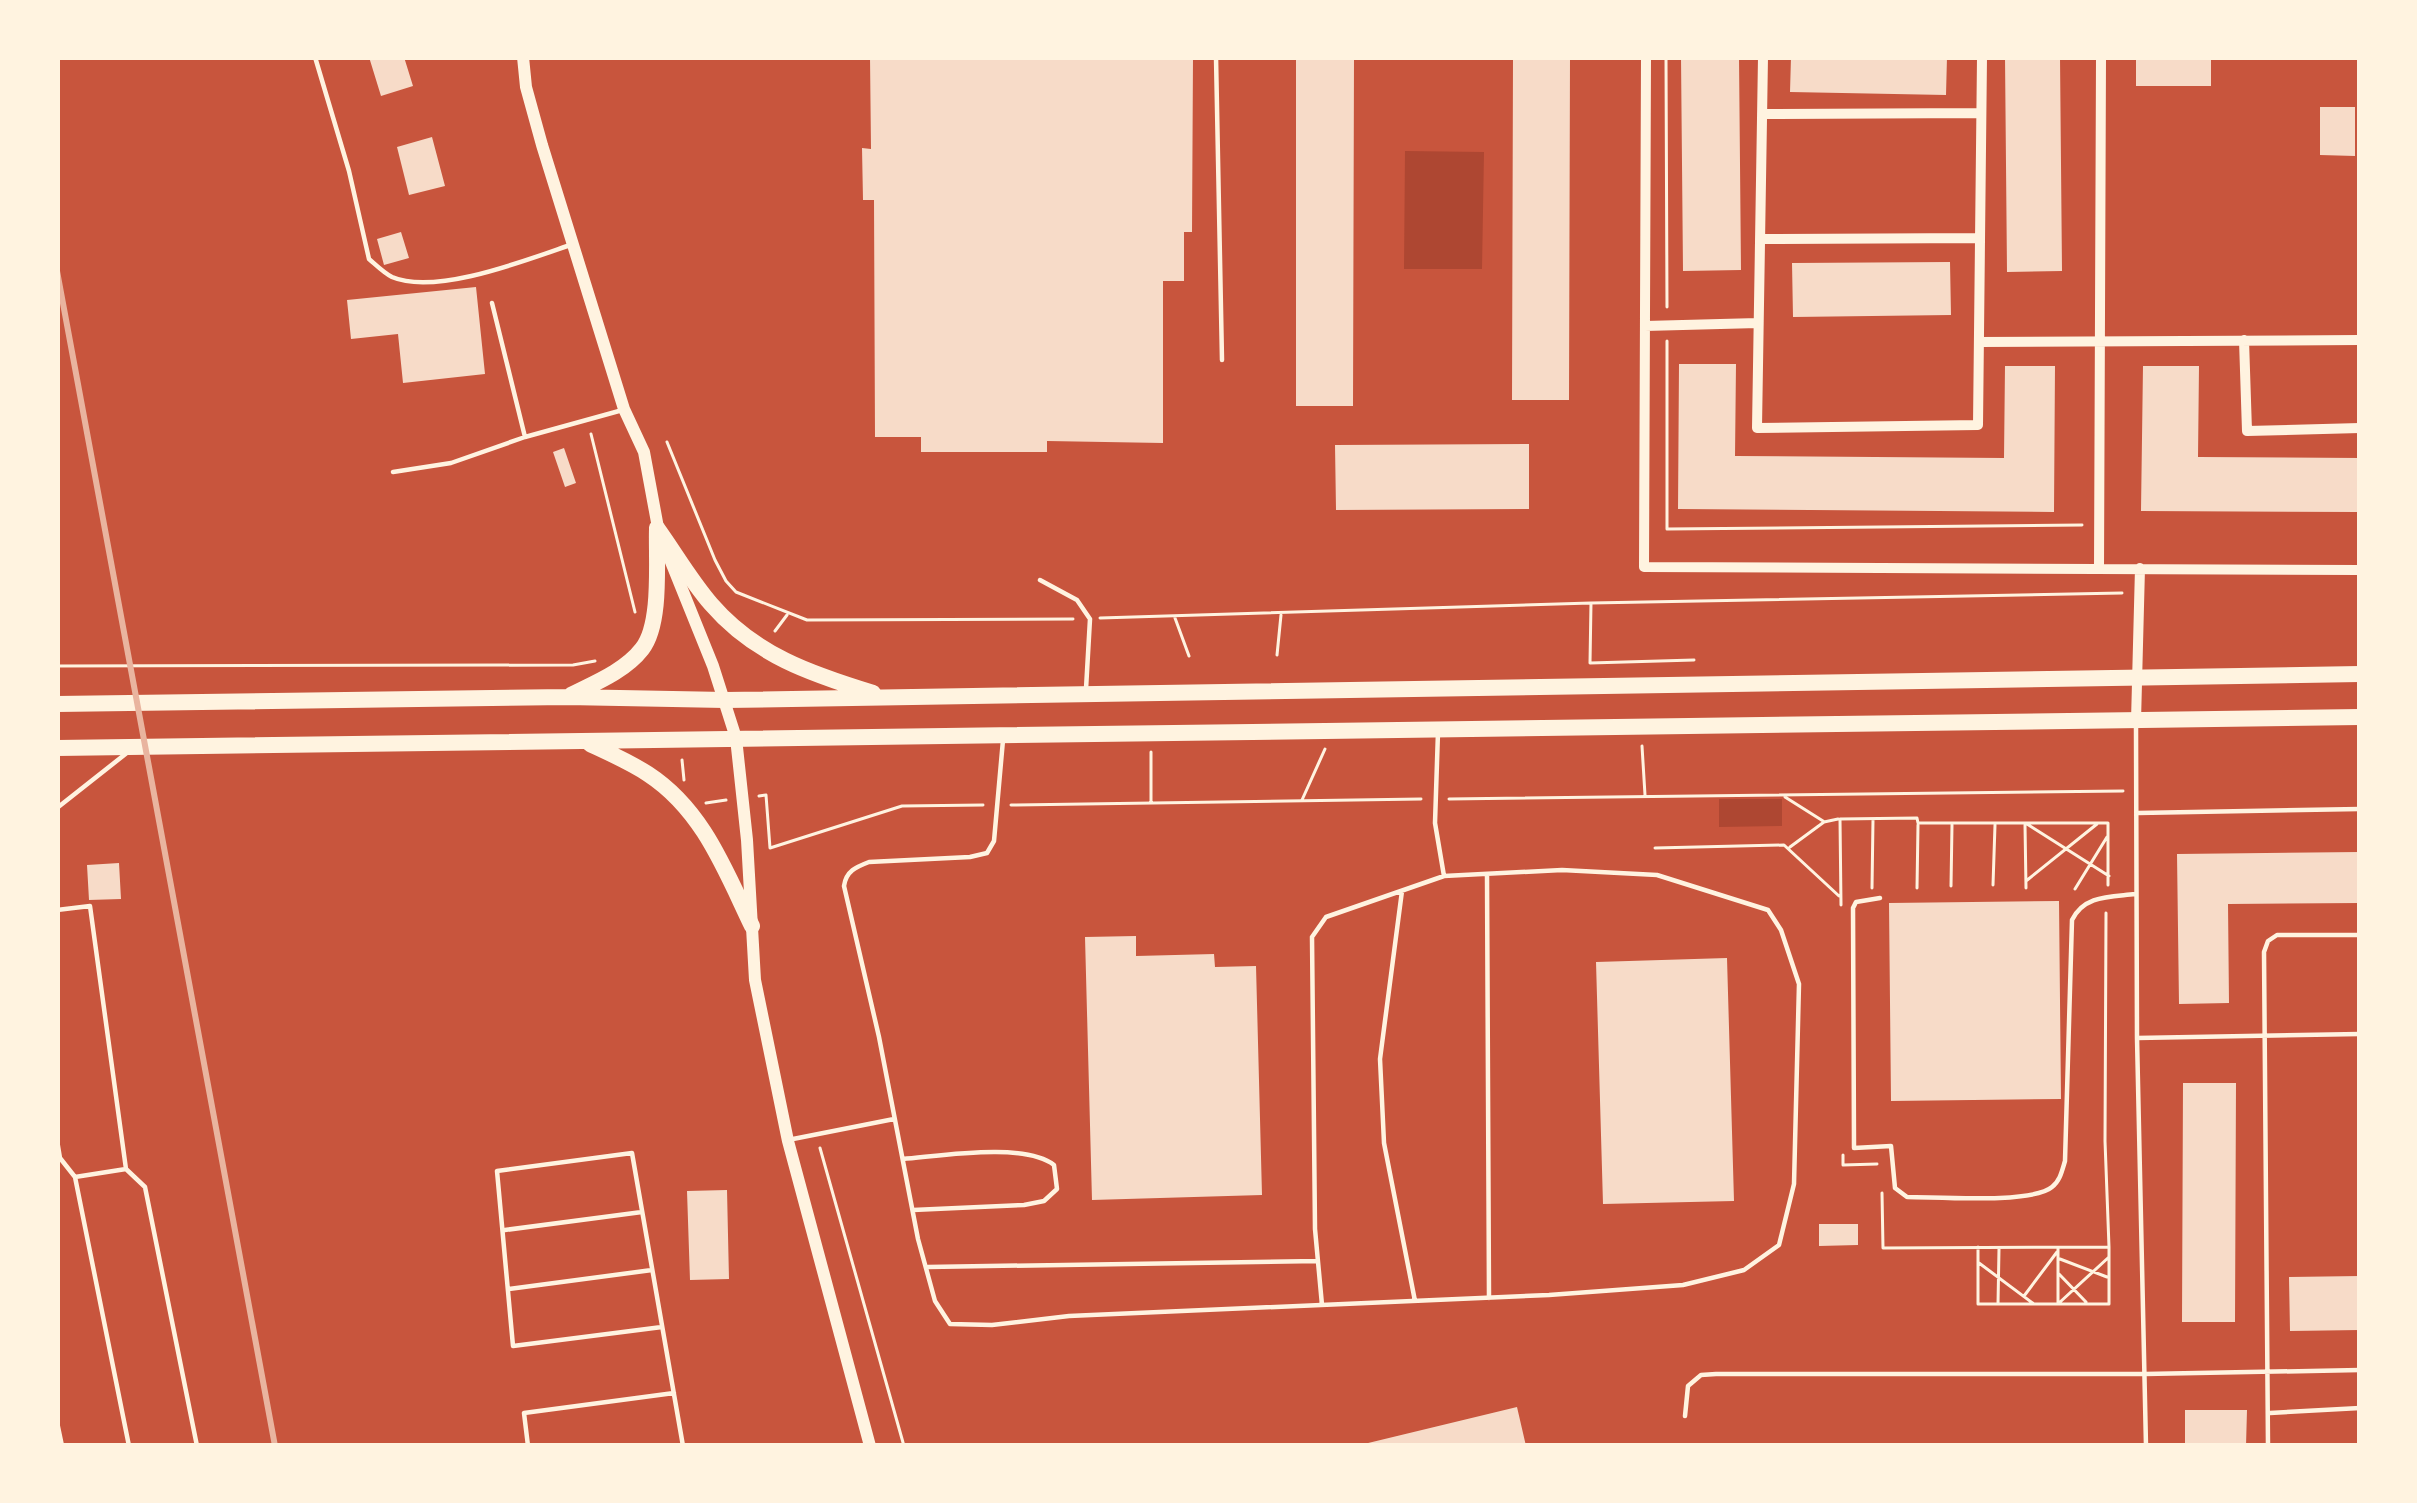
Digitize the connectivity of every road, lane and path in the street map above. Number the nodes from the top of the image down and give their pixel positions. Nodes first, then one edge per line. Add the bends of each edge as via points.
1 (314, 57) edge
2 (523, 57) edge
3 (1216, 57) edge
4 (1646, 57) edge
5 (1762, 57) edge
6 (1982, 57) edge
7 (2101, 57) edge
8 (1981, 113) junction
9 (1762, 114) junction
10 (1980, 238) junction
11 (1760, 239) junction
12 (573, 244) junction
13 (492, 303) dead end
14 (1758, 323) junction
15 (1645, 326) junction
16 (2244, 340) junction
17 (2360, 340) edge
18 (2100, 341) junction
19 (1979, 342) junction
20 (1222, 360) dead end
21 (624, 409) junction
22 (588, 420) junction
23 (2360, 428) edge
24 (525, 437) junction
25 (667, 442) dead end
26 (393, 472) dead end
27 (657, 528) junction
28 (2099, 568) junction
29 (2140, 568) junction
30 (2360, 570) edge
31 (1040, 580) dead end
32 (2139, 592) junction
33 (1592, 603) junction
34 (1281, 613) junction
35 (788, 614) junction
36 (1175, 616) junction
37 (1090, 619) junction
38 (638, 624) dead end
39 (762, 650) junction
40 (1277, 655) dead end
41 (1190, 656) dead end
42 (610, 658) dead end
43 (1694, 660) dead end
44 (57, 666) edge
45 (2360, 674) edge
46 (2137, 678) junction
47 (1085, 694) junction
48 (567, 697) junction
49 (888, 697) junction
50 (724, 700) junction
51 (57, 704) edge
52 (2360, 717) edge
53 (2136, 722) junction
54 (1438, 729) junction
55 (1334, 730) junction
56 (1150, 733) junction
57 (1004, 734) junction
58 (736, 737) junction
59 (680, 740) junction
60 (589, 743) junction
61 (1641, 746) dead end
62 (135, 747) junction
63 (57, 748) edge
64 (2137, 791) junction
65 (1782, 795) junction
66 (741, 797) junction
67 (1645, 797) junction
68 (1436, 799) junction
69 (1302, 801) junction
70 (1151, 803) junction
71 (996, 805) junction
72 (686, 806) junction
73 (57, 808) edge
74 (2360, 809) edge
75 (2137, 813) junction
76 (1873, 818) dead end
77 (1840, 819) dead end
78 (1824, 822) junction
79 (2099, 822) junction
80 (1952, 823) junction
81 (1995, 823) junction
82 (2025, 823) junction
83 (2108, 836) junction
84 (1655, 848) dead end
85 (1788, 849) junction
86 (2066, 849) junction
87 (2090, 864) junction
88 (1486, 874) junction
89 (1444, 876) junction
90 (2109, 876) junction
91 (2026, 880) junction
92 (1994, 885) dead end
93 (1951, 886) dead end
94 (1872, 888) dead end
95 (1917, 888) dead end
96 (2026, 888) dead end
97 (2075, 889) dead end
98 (1402, 891) junction
99 (2135, 894) junction
100 (1840, 897) dead end
101 (1880, 898) dead end
102 (2107, 898) junction
103 (57, 910) edge
104 (752, 926) junction
105 (2360, 935) edge
106 (2360, 1034) edge
107 (2264, 1036) junction
108 (2137, 1038) junction
109 (895, 1119) junction
110 (816, 1135) junction
111 (57, 1139) edge
112 (788, 1141) junction
113 (902, 1159) junction
114 (126, 1169) junction
115 (75, 1177) junction
116 (913, 1210) junction
117 (642, 1212) junction
118 (503, 1231) junction
119 (2109, 1246) junction
120 (1999, 1247) junction
121 (2058, 1249) junction
122 (2109, 1257) junction
123 (2058, 1258) junction
124 (1318, 1261) junction
125 (1978, 1262) junction
126 (926, 1267) junction
127 (652, 1270) junction
128 (2092, 1272) junction
129 (2058, 1273) junction
130 (1999, 1277) junction
131 (2109, 1278) junction
132 (508, 1289) junction
133 (2074, 1289) junction
134 (2024, 1296) junction
135 (1489, 1298) junction
136 (1415, 1301) junction
137 (1998, 1304) junction
138 (2035, 1304) junction
139 (2058, 1304) junction
140 (2088, 1304) junction
141 (1322, 1306) junction
142 (662, 1327) junction
143 (2360, 1370) edge
144 (2266, 1372) junction
145 (2145, 1375) junction
146 (674, 1393) junction
147 (2360, 1408) edge
148 (2267, 1413) junction
149 (1685, 1416) dead end
150 (57, 1422) edge
151 (62, 1446) edge
152 (129, 1446) edge
153 (197, 1446) edge
154 (528, 1446) edge
155 (683, 1446) edge
156 (870, 1446) edge
157 (904, 1446) edge
158 (2146, 1446) edge
159 (2267, 1446) edge

1 - 12 lane via 369,259 392,277 491,272
2 - 12 street
3 - 20 lane
4 - 15 street
5 - 9 street
6 - 8 street
7 - 18 street
8 - 9 street
8 - 10 street
9 - 11 street
10 - 11 street
10 - 19 street
11 - 14 street
12 - 21 street
13 - 24 lane
14 - 15 street
14 - 19 street via 1757,428 1978,425
15 - 28 street via 1644,567
16 - 17 street
16 - 18 street
16 - 23 street via 2247,431
18 - 19 street
18 - 28 street
21 - 22 lane
21 - 27 street via 644,452
22 - 24 lane
22 - 38 path
24 - 26 lane via 451,463
25 - 35 path via 731,588
27 - 39 main road via 710,603
27 - 48 main road via 655,613 642,650
27 - 50 street
28 - 29 street
29 - 30 street
29 - 32 street
31 - 37 lane via 1077,600
32 - 33 path
32 - 46 street
33 - 34 path
33 - 43 path via 1590,663
34 - 36 path
34 - 40 path
35 - 37 path
35 - 39 path
36 - 37 path
36 - 41 path
37 - 47 lane
39 - 49 main road
42 - 44 path via 573,665
45 - 46 main road
46 - 47 main road
46 - 53 street
47 - 49 main road
48 - 50 main road
48 - 51 main road
49 - 50 main road
50 - 58 street
52 - 53 main road
53 - 54 main road
53 - 64 lane
54 - 55 main road
54 - 68 lane
55 - 56 main road
55 - 69 path
56 - 57 main road
56 - 70 path
57 - 58 main road
57 - 71 lane
58 - 59 main road
58 - 66 street
59 - 60 main road
59 - 72 path
60 - 62 main road
60 - 72 main road via 644,771
61 - 67 path
62 - 63 main road
62 - 73 lane
64 - 65 path
64 - 75 lane
65 - 67 path
65 - 78 path
66 - 71 path via 766,796 770,848 902,806
66 - 72 path
66 - 104 street
67 - 68 path
68 - 69 path
68 - 89 lane
69 - 70 path
70 - 71 path
71 - 109 lane via 987,853 869,862 845,876
72 - 104 main road
74 - 75 lane
75 - 99 lane
76 - 94 path
77 - 78 path
78 - 85 path
79 - 82 path
79 - 83 path via 2108,823
79 - 86 path
80 - 81 path
80 - 93 path
80 - 95 path via 1917,820
81 - 82 path
81 - 92 path
82 - 86 path
82 - 91 path
83 - 87 path
83 - 90 path
84 - 85 path
85 - 100 path
86 - 87 path
86 - 91 path
87 - 90 path
87 - 97 path
88 - 89 lane
88 - 135 lane
88 - 135 lane via 1657,875 1768,910 1799,984 1794,1184 1779,1245 1744,1270 1683,1285
89 - 98 lane
90 - 102 path
91 - 96 path
98 - 124 lane via 1326,917 1312,937
98 - 136 lane via 1380,1059 1384,1143
99 - 102 lane
99 - 108 lane
101 - 102 lane via 1853,908 1854,1148 1891,1146 1895,1188 1907,1197 1968,1197 2028,1196 2060,1177 2072,920 2087,901
102 - 119 path
103 - 114 lane via 90,906
104 - 112 street
105 - 107 lane via 2268,941
106 - 107 lane
107 - 108 lane
107 - 144 lane
108 - 145 lane
109 - 110 lane
109 - 113 lane
110 - 112 lane
110 - 157 path
111 - 115 lane
112 - 156 street
113 - 116 lane
113 - 116 lane via 1017,1151 1054,1165 1057,1189 1044,1201
114 - 115 lane
114 - 153 lane via 145,1187
115 - 152 lane
116 - 126 lane
117 - 118 lane
117 - 118 lane via 632,1153 497,1171
117 - 127 lane
118 - 132 lane
119 - 121 path
119 - 122 path
120 - 121 path
120 - 125 path via 1978,1247
120 - 130 path
121 - 123 path
121 - 134 path
122 - 128 path
122 - 131 path
123 - 128 path
123 - 129 path
124 - 126 lane
124 - 141 lane
125 - 130 path
125 - 137 path via 1978,1304
126 - 141 lane via 950,1324
127 - 132 lane
127 - 142 lane
128 - 131 path
128 - 133 path
129 - 133 path
129 - 139 path
130 - 134 path
130 - 137 path
131 - 140 path via 2109,1304
132 - 142 lane via 513,1346
133 - 139 path
133 - 140 path
134 - 138 path
135 - 136 lane
136 - 141 lane
137 - 138 path
138 - 139 path
139 - 140 path
142 - 146 lane
143 - 144 lane
144 - 145 lane
144 - 148 lane
145 - 149 lane via 1701,1375 1688,1386
145 - 158 lane
146 - 154 lane via 524,1413
146 - 155 lane
147 - 148 lane
148 - 159 lane
150 - 151 lane

